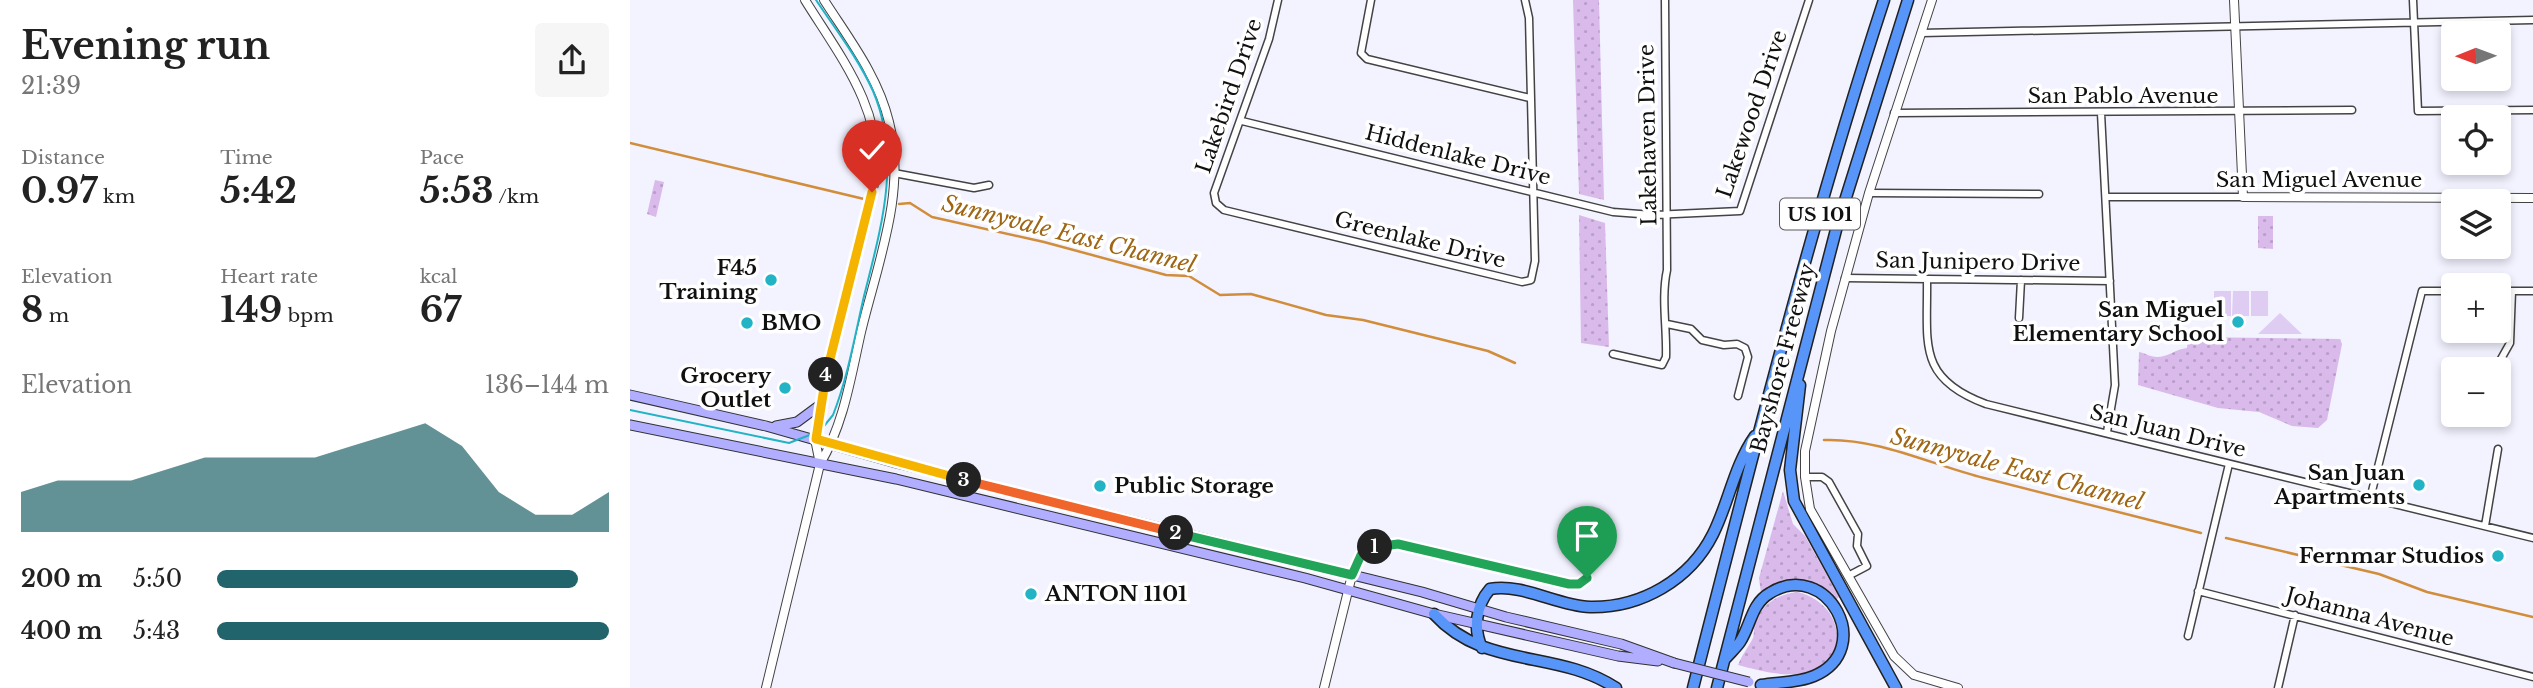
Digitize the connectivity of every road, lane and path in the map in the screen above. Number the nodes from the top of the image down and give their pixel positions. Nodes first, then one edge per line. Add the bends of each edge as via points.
1 (805, 0) edge
2 (824, 0) edge
3 (1278, 0) edge
4 (1371, 0) edge
5 (1525, 0) edge
6 (1665, 0) edge
7 (1809, 0) edge
8 (1884, 0) edge
9 (1908, 0) edge
10 (1932, 0) edge
11 (2234, 0) edge
12 (2413, 0) edge
13 (2533, 20) edge
14 (2414, 23) junction
15 (2235, 27) junction
16 (1921, 33) junction
17 (1530, 98) junction
18 (2352, 110) dead end
19 (2533, 110) edge
20 (1894, 113) junction
21 (2101, 113) junction
22 (2239, 113) junction
23 (1242, 121) junction
24 (894, 173) junction
25 (989, 185) dead end
26 (1533, 191) junction
27 (1869, 193) junction
28 (2039, 194) dead end
29 (2106, 197) junction
30 (2243, 197) junction
31 (2533, 198) edge
32 (1216, 203) joint
33 (1667, 215) junction
34 (1845, 278) junction
35 (1927, 279) junction
36 (2021, 280) junction
37 (2110, 282) junction
38 (2441, 291) edge
39 (2512, 291) joint
40 (2533, 291) edge
41 (2019, 318) dead end
42 (1667, 324) junction
43 (1613, 354) dead end
44 (2502, 357) edge
45 (1801, 360) junction
46 (630, 395) edge
47 (1738, 396) dead end
48 (820, 405) junction
49 (630, 425) edge
50 (766, 426) junction
51 (1760, 429) junction
52 (2107, 432) junction
53 (816, 439) junction
54 (832, 444) junction
55 (2497, 449) dead end
56 (820, 464) junction
57 (2229, 464) junction
58 (1804, 477) junction
59 (2370, 499) junction
60 (2485, 526) junction
61 (2533, 538) edge
62 (1352, 575) junction
63 (1848, 576) junction
64 (1587, 578) dead end
65 (1348, 590) junction
66 (2198, 591) junction
67 (1480, 610) junction
68 (1434, 614) junction
69 (2295, 615) junction
70 (1477, 622) junction
71 (2188, 636) dead end
72 (1482, 648) junction
73 (1725, 659) junction
74 (1674, 663) junction
75 (2533, 677) edge
76 (1763, 686) edge
77 (768, 688) edge
78 (1324, 688) edge
79 (1616, 688) edge
80 (1693, 688) edge
81 (1717, 688) edge
82 (1773, 688) edge
83 (1896, 688) edge
84 (1958, 688) edge
85 (2278, 688) edge

1 - 48 street via 859,89 871,118 877,154 875,180
2 - 24 street via 872,74 890,122
3 - 23 street, Lakebird Drive
4 - 17 street via 1361,45 1367,59
5 - 17 street
6 - 33 street, Lakehaven Drive
7 - 33 street, Lakewood Drive via 1740,212
8 - 51 highway, Bayshore Freeway / US 101
9 - 45 highway, Bayshore Freeway / US 101 via 1851,178
10 - 16 street
11 - 15 street
12 - 14 street
13 - 14 street
14 - 15 street
14 - 19 street via 2417,111
15 - 16 street
15 - 22 street
16 - 20 street
17 - 26 street
18 - 22 street, San Pablo Avenue
20 - 21 street, San Pablo Avenue
20 - 27 street
21 - 22 street, San Pablo Avenue
21 - 29 street
22 - 30 street
23 - 26 street, Hiddenlake Drive
23 - 32 street, Lakebird Drive via 1214,193
24 - 25 street via 974,188
24 - 54 street via 889,219
26 - 32 street, Greenlake Drive via 1535,273 1522,282 1224,210
26 - 33 street, Hiddenlake Drive via 1613,212
27 - 28 street
27 - 34 street
29 - 30 street, San Miguel Avenue
29 - 37 street
30 - 31 street, San Miguel Avenue
33 - 42 street, Lakehaven Drive via 1667,270 1662,292
34 - 35 street, San Junipero Drive
34 - 58 street via 1805,451
35 - 36 street, San Junipero Drive
35 - 52 street, San Juan Drive via 1928,348 1943,381 1961,395 1986,404
36 - 37 street, San Junipero Drive
36 - 41 street
37 - 52 street via 2115,385
38 - 59 street via 2422,290
39 - 40 street
39 - 44 street via 2510,343
42 - 43 street via 1662,365
42 - 47 street via 1691,329 1702,340 1745,348 1748,357
45 - 73 highway, Bayshore Freeway / US 101
45 - 83 highway via 1790,470 1794,501
46 - 50 main road
48 - 50 main road via 797,422
48 - 53 street
49 - 56 main road
50 - 53 main road
51 - 67 highway via 1742,453 1705,548 1659,591 1626,604 1588,607 1499,588 1490,589 1483,597
51 - 80 highway, Bayshore Freeway / US 101
52 - 57 street, San Juan Drive
53 - 54 main road
53 - 56 street
54 - 56 street
54 - 62 main road
55 - 60 street
56 - 65 main road
56 - 77 street
57 - 59 street, San Juan Drive
57 - 66 street
58 - 63 street via 1810,509
58 - 63 street via 1822,477 1829,482 1858,534 1857,546 1867,566
59 - 60 street, San Juan Drive
60 - 61 street, San Juan Drive
62 - 64 street via 1364,553 1398,544 1569,584
62 - 65 street
62 - 67 main road
63 - 84 street via 1903,667 1914,676
65 - 68 main road
65 - 78 street
66 - 69 street, Johanna Avenue
66 - 71 street
67 - 70 highway
67 - 74 main road via 1621,644
68 - 70 main road
68 - 72 highway via 1467,642
69 - 75 street, Johanna Avenue
69 - 85 street
70 - 72 highway
70 - 74 main road via 1608,653
72 - 79 highway via 1589,674
73 - 76 highway via 1740,643 1756,607 1772,592 1793,586 1824,595 1838,611 1843,629 1837,657 1809,678
73 - 81 highway, Bayshore Freeway / US 101
74 - 76 main road, bridge
76 - 82 main road

